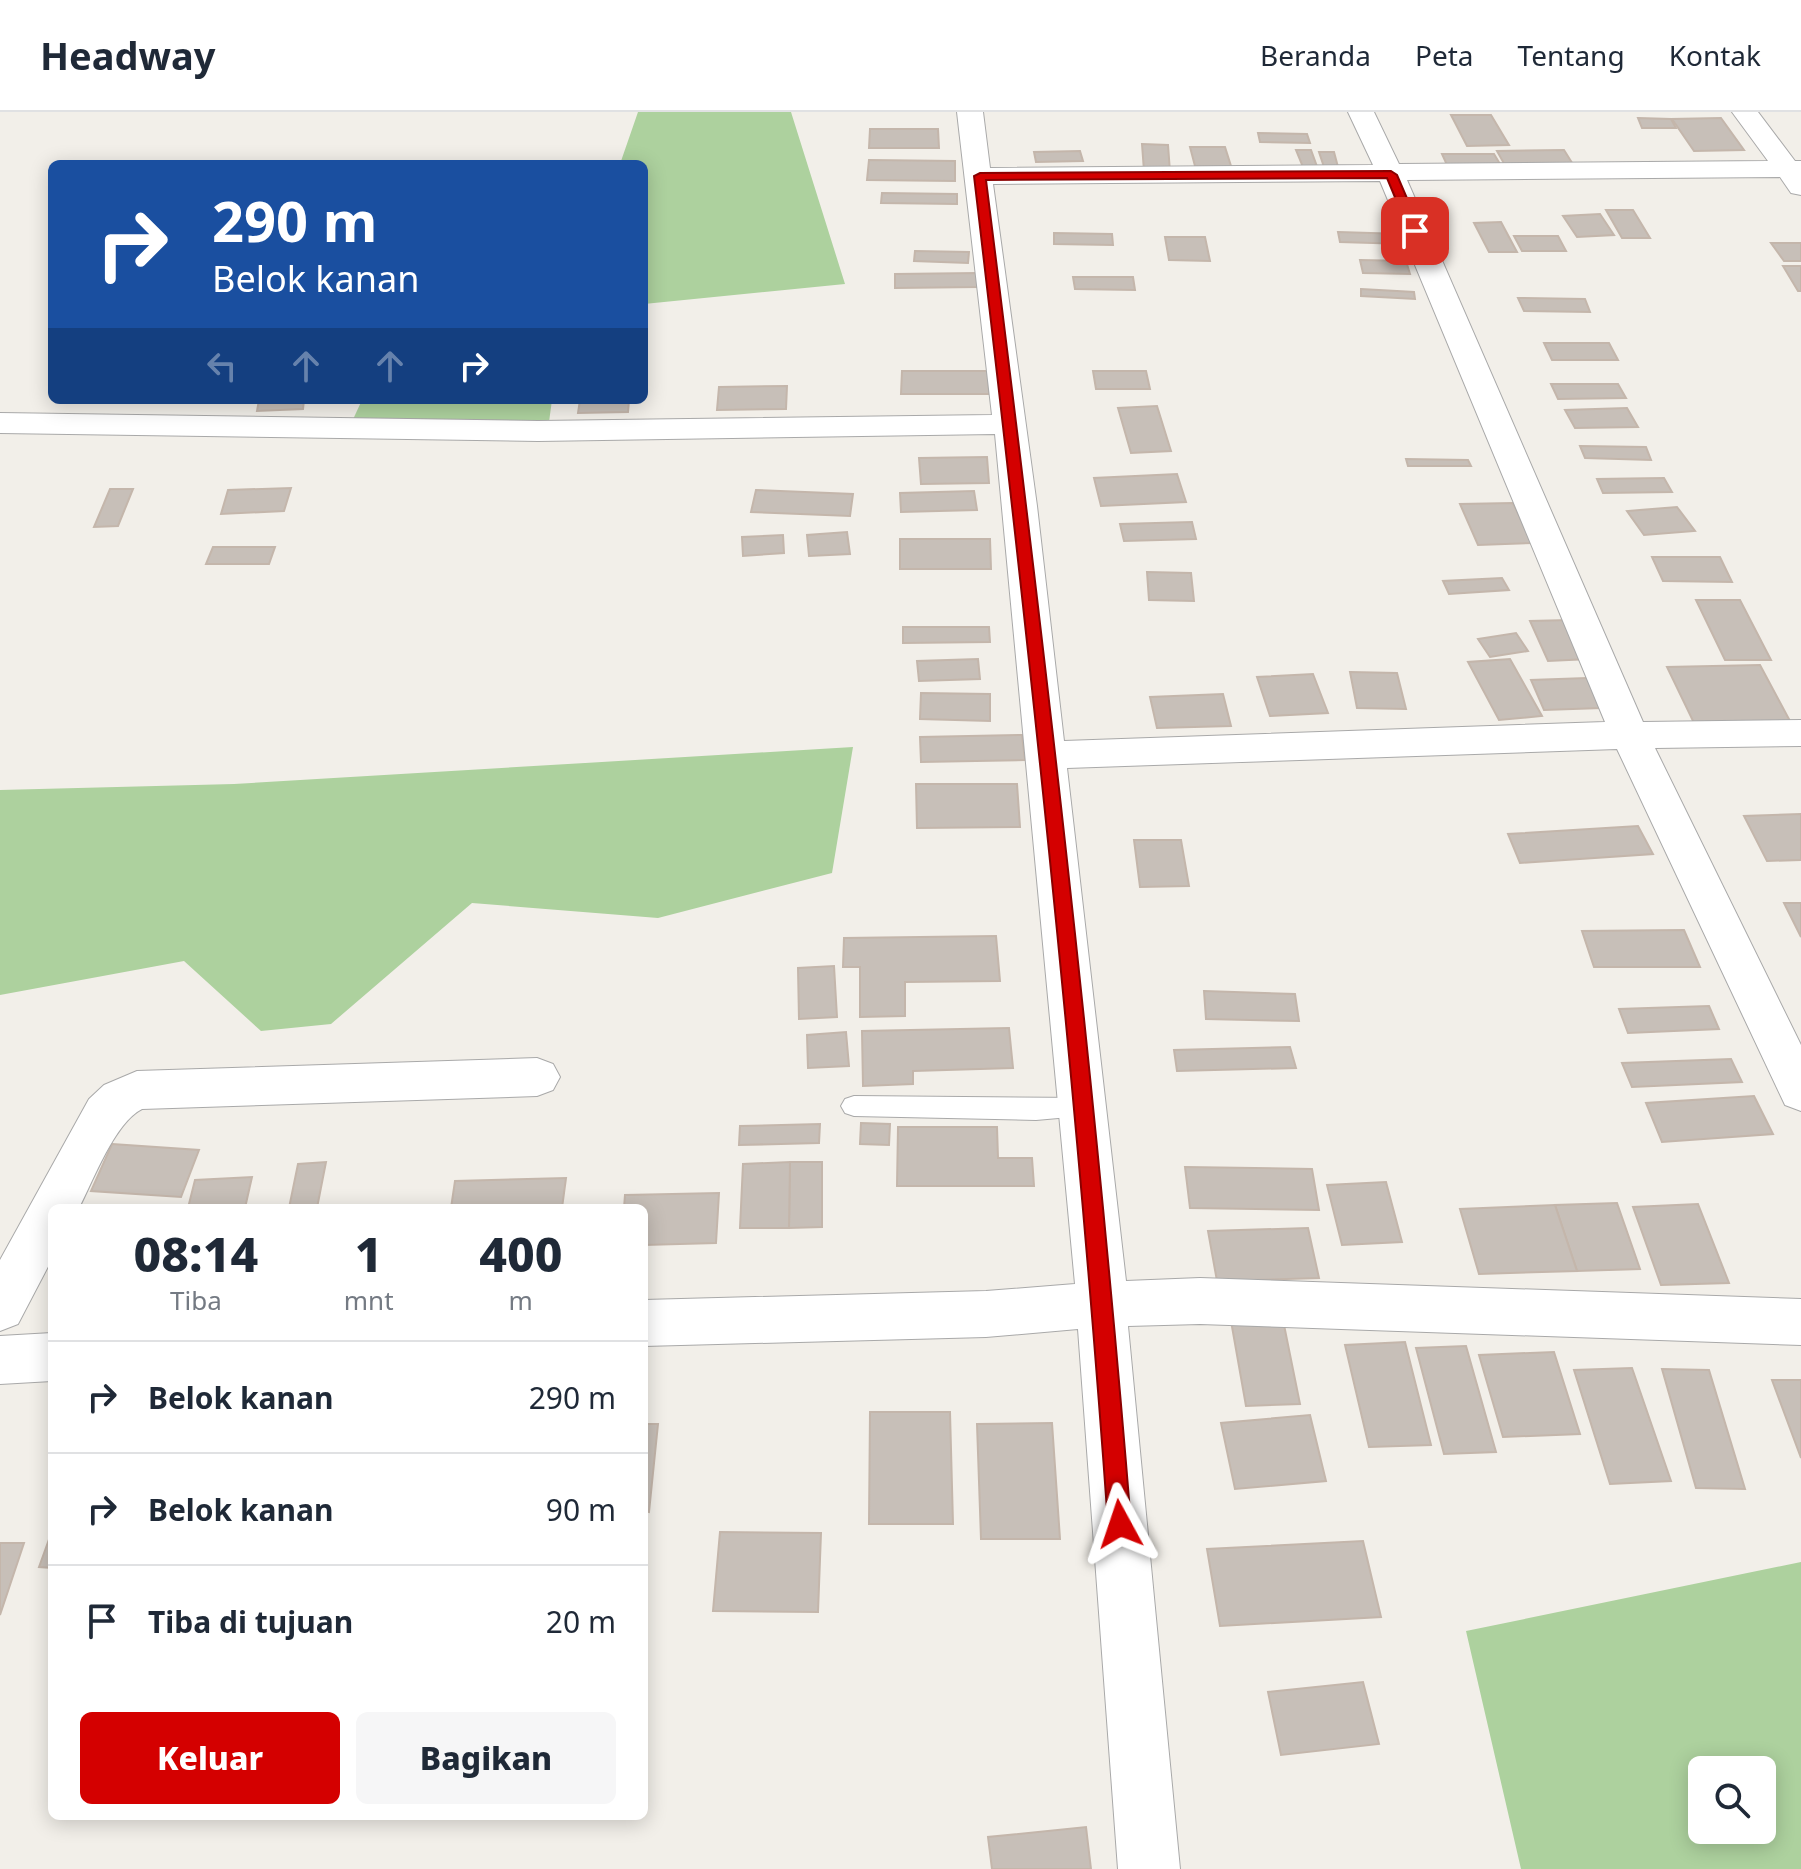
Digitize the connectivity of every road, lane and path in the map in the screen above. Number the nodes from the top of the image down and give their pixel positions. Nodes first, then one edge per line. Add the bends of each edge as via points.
1 (970, 112) edge
2 (1361, 112) edge
3 (1745, 112) edge
4 (1391, 175) junction
5 (1796, 175) edge
6 (980, 176) junction
7 (0, 423) edge
8 (1008, 424) junction
9 (1801, 733) edge
10 (1630, 736) junction
11 (1045, 755) junction
12 (537, 1077) dead end
13 (1801, 1092) edge
14 (854, 1106) dead end
15 (1083, 1108) junction
16 (56, 1204) edge
17 (48, 1219) edge
18 (1101, 1304) junction
19 (0, 1308) edge
20 (1801, 1322) edge
21 (648, 1323) edge
22 (48, 1357) edge
23 (0, 1360) edge
24 (1149, 1869) edge

1 - 6 street
2 - 4 street
3 - 5 street
4 - 5 street
4 - 6 street
4 - 10 street
6 - 8 street
7 - 8 street via 538,431
8 - 11 street
9 - 10 street
10 - 11 street
10 - 13 street
11 - 15 street
12 - 16 street via 137,1090 105,1113
14 - 15 lane
15 - 18 street
17 - 19 street
18 - 20 street via 1200,1301
18 - 21 street via 986,1314
18 - 24 street
22 - 23 street

